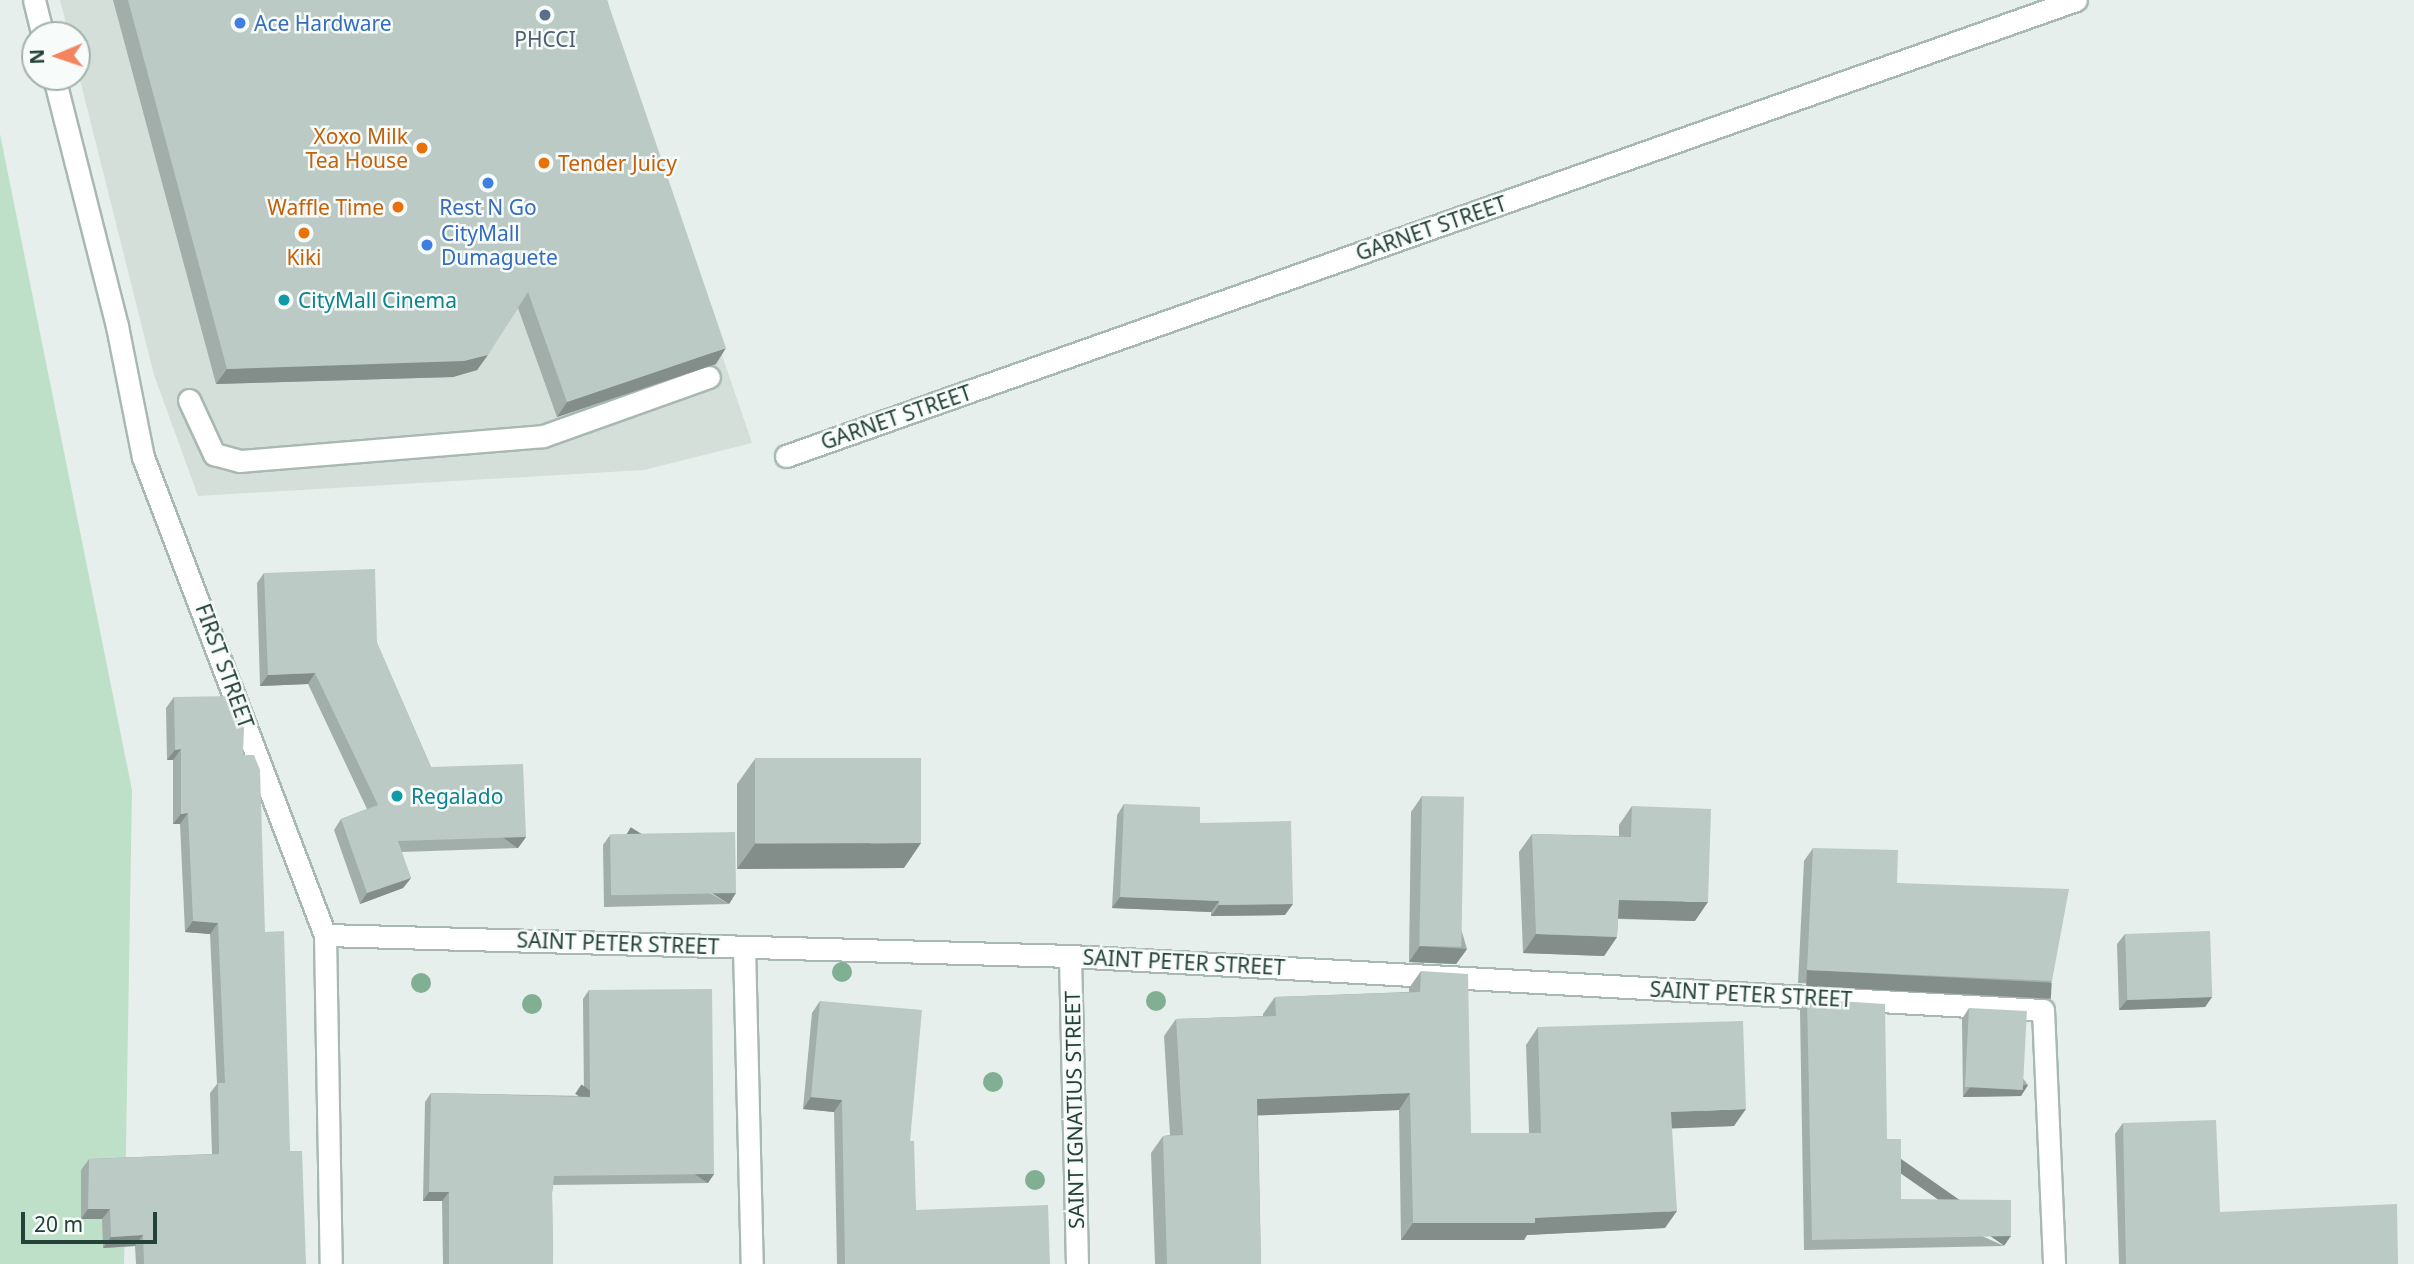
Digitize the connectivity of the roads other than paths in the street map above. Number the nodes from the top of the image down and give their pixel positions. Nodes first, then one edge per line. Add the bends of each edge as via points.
1 (34, 0) edge
2 (2076, 0) edge
3 (39, 21) edge
4 (58, 91) edge
5 (709, 377) edge
6 (189, 400) dead end
7 (786, 456) dead end
8 (325, 935) junction
9 (744, 947) junction
10 (1070, 956) junction
11 (331, 1264) edge
12 (752, 1264) edge
13 (1077, 1264) edge
14 (2054, 1264) edge

1 - 3 street
2 - 7 street, GARNET STREET
4 - 8 street, FIRST STREET via 117,326 143,457
5 - 6 street via 542,436 240,461 214,454
8 - 9 street, SAINT PETER STREET
8 - 11 street, FIRST STREET
9 - 10 street, SAINT PETER STREET
9 - 12 street
10 - 13 street, SAINT IGNATIUS STREET
10 - 14 street, SAINT PETER STREET via 2043,1010

